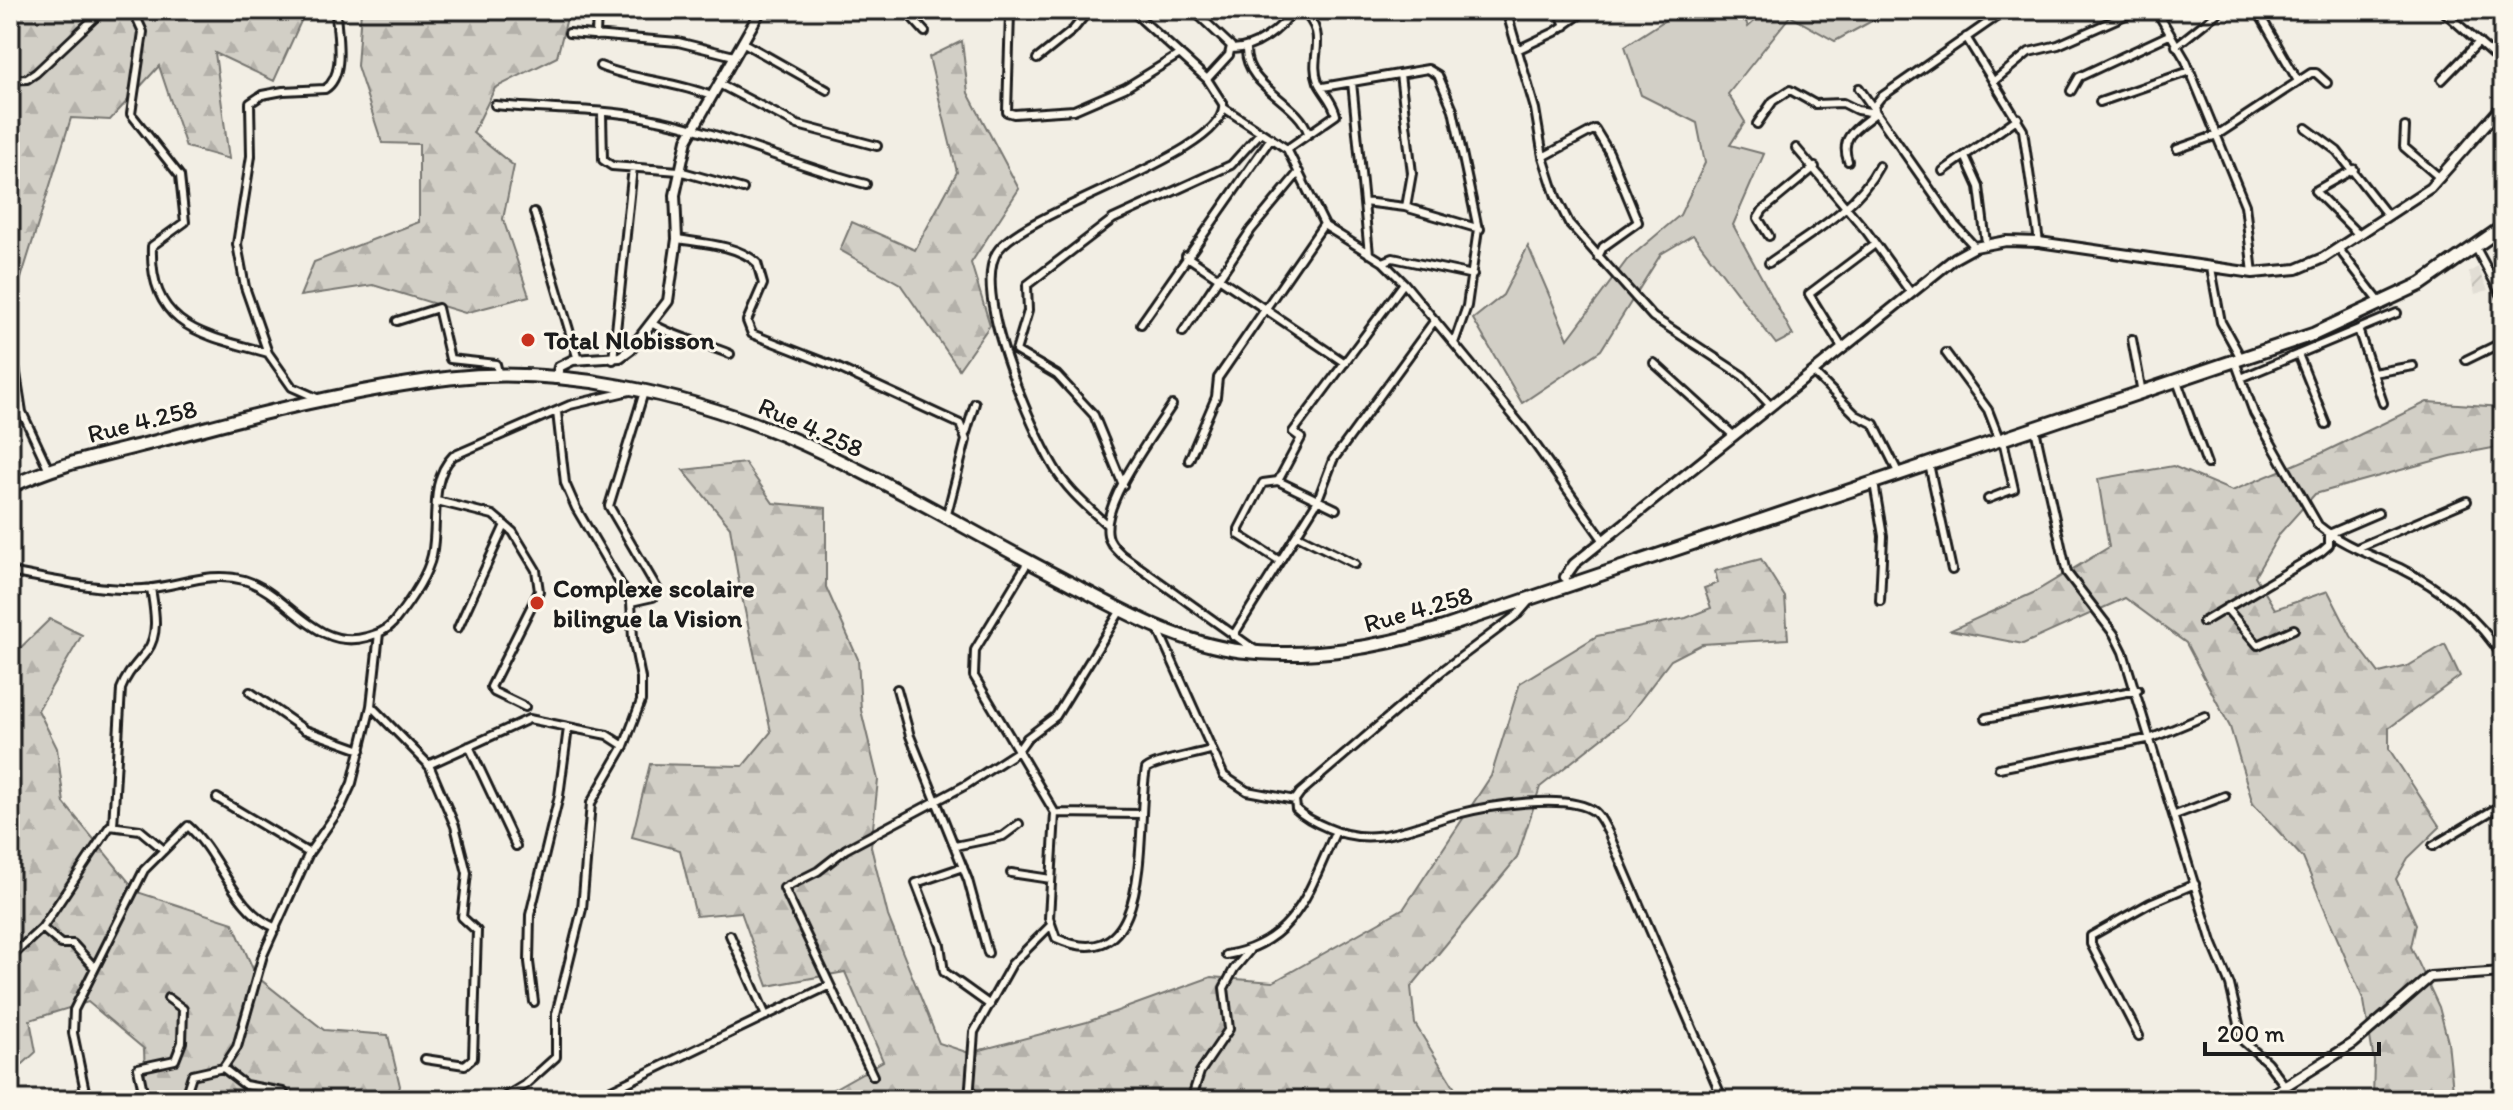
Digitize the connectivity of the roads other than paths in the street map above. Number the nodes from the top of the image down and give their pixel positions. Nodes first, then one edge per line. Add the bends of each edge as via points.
1 (103, 10) edge
2 (133, 10) edge
3 (336, 10) edge
4 (597, 10) edge
5 (761, 10) edge
6 (905, 10) edge
7 (1089, 10) edge
8 (1131, 10) edge
9 (1193, 10) edge
10 (1293, 10) edge
11 (1301, 10) edge
12 (1506, 10) edge
13 (1559, 10) edge
14 (1586, 10) edge
15 (2006, 10) edge
16 (2137, 10) edge
17 (2156, 10) edge
18 (2221, 10) edge
19 (2257, 10) edge
20 (2442, 10) edge
21 (1010, 13) dead end
22 (1565, 26) junction
23 (925, 32) dead end
24 (569, 33) dead end
25 (2169, 35) junction
26 (596, 36) junction
27 (1966, 37) junction
28 (742, 42) junction
29 (2479, 42) junction
30 (2176, 46) junction
31 (1232, 49) junction
32 (1246, 49) junction
33 (1519, 49) junction
34 (1180, 54) junction
35 (734, 56) junction
36 (1037, 59) dead end
37 (2503, 64) edge
38 (600, 66) dead end
39 (2190, 71) junction
40 (1400, 74) junction
41 (1207, 79) junction
42 (10, 80) edge
43 (2442, 80) dead end
44 (1994, 81) junction
45 (2298, 81) junction
46 (1352, 82) junction
47 (2327, 83) dead end
48 (719, 84) junction
49 (1323, 87) junction
50 (1859, 88) dead end
51 (827, 90) dead end
52 (2071, 91) dead end
53 (711, 96) junction
54 (2100, 102) dead end
55 (495, 105) dead end
56 (2503, 105) edge
57 (1224, 108) junction
58 (1876, 113) junction
59 (602, 114) junction
60 (2018, 118) junction
61 (1757, 124) dead end
62 (2405, 127) dead end
63 (2306, 128) dead end
64 (693, 129) junction
65 (1261, 132) junction
66 (1308, 133) junction
67 (2217, 135) junction
68 (1271, 138) junction
69 (877, 146) dead end
70 (1796, 148) dead end
71 (1287, 149) junction
72 (2177, 149) dead end
73 (1965, 156) junction
74 (1543, 157) junction
75 (1848, 161) dead end
76 (1879, 166) dead end
77 (633, 167) junction
78 (1815, 167) junction
79 (2354, 169) junction
80 (679, 171) junction
81 (1943, 171) dead end
82 (1299, 172) junction
83 (2440, 178) junction
84 (866, 184) dead end
85 (743, 189) dead end
86 (1364, 202) junction
87 (1406, 207) junction
88 (1845, 208) junction
89 (534, 212) dead end
90 (2388, 216) junction
91 (1324, 224) junction
92 (2503, 227) edge
93 (1479, 229) junction
94 (2359, 235) junction
95 (1769, 236) dead end
96 (677, 239) junction
97 (2039, 242) junction
98 (1986, 243) junction
99 (1875, 244) junction
100 (1975, 247) junction
101 (2338, 248) junction
102 (2476, 248) junction
103 (1369, 254) junction
104 (1186, 256) junction
105 (1598, 257) junction
106 (1383, 262) junction
107 (1769, 263) dead end
108 (2211, 268) junction
109 (2253, 273) junction
110 (1473, 275) junction
111 (1220, 277) junction
112 (1404, 283) junction
113 (1911, 293) junction
114 (2503, 298) edge
115 (2382, 305) junction
116 (1264, 306) junction
117 (2397, 313) dead end
118 (1435, 320) junction
119 (397, 321) dead end
120 (653, 324) junction
121 (1141, 324) dead end
122 (2358, 329) junction
123 (1183, 332) dead end
124 (10, 335) edge
125 (2132, 339) dead end
126 (2503, 342) edge
127 (1454, 343) junction
128 (1843, 349) junction
129 (268, 353) junction
130 (1946, 353) dead end
131 (730, 354) dead end
132 (2298, 354) junction
133 (450, 359) junction
134 (578, 360) junction
135 (613, 360) junction
136 (2238, 360) junction
137 (2466, 360) dead end
138 (1345, 363) junction
139 (1654, 363) dead end
140 (2413, 366) dead end
141 (1813, 372) junction
142 (2373, 373) junction
143 (499, 376) junction
144 (449, 378) junction
145 (2241, 378) junction
146 (556, 379) junction
147 (2177, 381) junction
148 (639, 391) junction
149 (2142, 393) junction
150 (328, 400) junction
151 (975, 403) dead end
152 (2383, 403) dead end
153 (1172, 405) dead end
154 (1771, 406) junction
155 (557, 412) junction
156 (2326, 424) dead end
157 (2035, 429) junction
158 (966, 433) junction
159 (1733, 435) junction
160 (2002, 440) junction
161 (1189, 460) dead end
162 (1929, 464) junction
163 (2207, 464) dead end
164 (49, 470) junction
165 (1899, 474) junction
166 (1278, 481) junction
167 (1874, 483) junction
168 (1123, 485) junction
169 (10, 487) edge
170 (1988, 499) dead end
171 (437, 501) junction
172 (2467, 501) dead end
173 (1317, 502) junction
174 (1336, 509) dead end
175 (2378, 513) dead end
176 (946, 518) junction
177 (505, 525) junction
178 (1107, 525) junction
179 (2329, 534) junction
180 (1297, 535) junction
181 (1604, 541) junction
182 (2357, 548) junction
183 (1280, 561) junction
184 (1028, 562) junction
185 (1355, 564) dead end
186 (1952, 570) dead end
187 (10, 572) edge
188 (1564, 582) junction
189 (151, 588) junction
190 (1533, 598) junction
191 (1880, 601) dead end
192 (631, 602) junction
193 (2226, 608) junction
194 (1121, 610) junction
195 (2203, 622) dead end
196 (1156, 626) junction
197 (458, 628) dead end
198 (2294, 629) dead end
199 (379, 633) junction
200 (1233, 636) junction
201 (2500, 647) edge
202 (1258, 652) junction
203 (2503, 658) edge
204 (897, 689) dead end
205 (2138, 690) junction
206 (250, 692) dead end
207 (371, 706) junction
208 (525, 707) dead end
209 (2205, 716) dead end
210 (1986, 718) dead end
211 (568, 728) junction
212 (2152, 738) junction
213 (469, 746) junction
214 (624, 746) junction
215 (1020, 749) junction
216 (361, 750) junction
217 (1210, 750) junction
218 (428, 765) junction
219 (1999, 768) dead end
220 (2225, 796) dead end
221 (217, 798) dead end
222 (938, 800) junction
223 (1295, 800) junction
224 (2503, 804) edge
225 (1055, 813) junction
226 (1142, 814) junction
227 (2175, 815) junction
228 (1019, 824) dead end
229 (113, 826) junction
230 (1336, 831) junction
231 (516, 846) dead end
232 (955, 846) junction
233 (2433, 846) dead end
234 (164, 850) junction
235 (309, 853) junction
236 (963, 867) junction
237 (1011, 873) dead end
238 (1051, 879) junction
239 (2195, 884) junction
240 (1050, 926) junction
241 (42, 928) junction
242 (276, 928) junction
243 (730, 935) dead end
244 (1249, 951) junction
245 (10, 953) edge
246 (988, 953) dead end
247 (1226, 955) dead end
248 (94, 967) junction
249 (2503, 972) edge
250 (828, 986) junction
251 (168, 998) dead end
252 (534, 1002) dead end
253 (990, 1005) junction
254 (766, 1016) junction
255 (2139, 1036) dead end
256 (425, 1059) dead end
257 (223, 1068) junction
258 (873, 1076) dead end
259 (2287, 1087) junction
260 (66, 1100) edge
261 (145, 1100) edge
262 (184, 1100) edge
263 (288, 1100) edge
264 (500, 1100) edge
265 (599, 1100) edge
266 (969, 1100) edge
267 (1191, 1100) edge
268 (1723, 1100) edge
269 (2263, 1100) edge

1 - 42 street via 36,73
2 - 129 street via 143,32 131,114 180,176 185,222 152,246 160,292 180,323 202,335
3 - 129 street via 338,61 331,85 262,95 247,110 251,156 237,244 245,287
4 - 26 street
5 - 28 main road
6 - 23 street
7 - 36 street
8 - 34 street
9 - 31 street
10 - 32 street via 1286,22
11 - 49 street via 1317,34 1318,82
12 - 33 street
13 - 22 street
14 - 22 street
15 - 27 street
16 - 44 street via 2029,52
17 - 25 street
18 - 30 street
19 - 45 street
20 - 29 street
21 - 34 street via 1007,112 1014,114 1074,110 1125,88
22 - 33 street
24 - 26 street
25 - 30 street
25 - 52 street via 2079,77
26 - 35 street via 678,42
27 - 44 street
27 - 58 street via 1881,97
28 - 35 main road
28 - 51 street
29 - 37 street
29 - 43 street
30 - 39 street
31 - 32 street
31 - 41 street
32 - 66 street via 1258,77 1304,121
33 - 74 street
34 - 41 street
35 - 48 main road
38 - 53 street
39 - 54 street
39 - 67 street
40 - 46 street
40 - 87 street via 1412,173
40 - 93 street via 1428,69 1438,75 1453,110
41 - 57 street
44 - 60 street
45 - 47 street via 2314,72
45 - 67 street
46 - 49 street
46 - 86 street
48 - 53 main road
48 - 69 street via 798,125
49 - 66 street via 1336,115
50 - 58 street
53 - 64 main road
55 - 59 street
56 - 83 main road
57 - 65 street
57 - 178 street via 1184,151 1055,211 996,253 992,281 1010,378 1053,466
58 - 61 street via 1843,103 1815,104 1790,90 1773,101
58 - 75 street via 1845,139
58 - 100 street
59 - 64 street via 646,117
59 - 77 street via 603,160
60 - 73 street
60 - 97 street
62 - 83 street via 2404,147
63 - 79 street
64 - 80 main road
64 - 84 street
65 - 68 street
65 - 168 street via 1231,165 1113,219 1027,285 1028,311 1016,351 1057,375 1094,415
66 - 71 street
67 - 72 street
67 - 109 street via 2245,205
68 - 71 street
68 - 104 street
70 - 78 street
71 - 82 street
73 - 81 street
73 - 98 street via 1979,187
74 - 105 street via 1569,223
74 - 105 street via 1595,129 1609,152 1638,222 1603,247
76 - 88 street
77 - 80 street
77 - 135 street
78 - 88 street
78 - 95 street via 1763,210 1758,218
79 - 90 street
79 - 94 street via 2315,191
80 - 85 street
80 - 96 main road
82 - 91 street
82 - 111 street
83 - 90 main road
86 - 87 street
86 - 103 street
87 - 93 street
88 - 99 street
88 - 107 street
89 - 134 street
90 - 94 main road
91 - 103 street
91 - 116 street
92 - 102 highway, Rue 4.258
93 - 110 street
94 - 101 main road
96 - 120 main road via 671,294
96 - 158 street via 747,255 757,263 763,284 747,321 752,334 939,412
97 - 98 main road
97 - 108 main road
98 - 100 main road
99 - 113 street
99 - 128 street via 1809,294
100 - 113 main road
101 - 109 main road via 2297,269
101 - 115 street
102 - 114 street
102 - 115 highway, Rue 4.258
103 - 106 street
104 - 111 street
104 - 121 street
105 - 154 street via 1653,317 1743,376
106 - 110 street via 1393,258
106 - 112 street
108 - 109 main road
108 - 136 street via 2221,322
110 - 127 street
111 - 116 street
111 - 123 street
112 - 118 street
112 - 138 street
113 - 128 main road
115 - 136 highway, Rue 4.258
116 - 138 street
116 - 161 street via 1218,378 1216,397
117 - 122 street
118 - 127 street
118 - 173 street via 1333,460
119 - 133 street via 438,308
120 - 131 street via 677,338
120 - 135 main road
122 - 132 street
122 - 142 street
124 - 164 street via 22,412
125 - 149 street
126 - 137 street
127 - 181 street via 1525,430
128 - 141 main road
129 - 150 street via 299,393
130 - 160 street via 1988,410
132 - 145 street
132 - 156 street
133 - 143 street via 496,364
133 - 144 street
134 - 135 main road
134 - 146 main road via 563,364
136 - 145 street
136 - 147 highway, Rue 4.258
138 - 166 street via 1293,432 1301,438
139 - 159 street
140 - 142 street
141 - 154 main road
141 - 165 street via 1856,415 1874,424
142 - 152 street
143 - 144 highway, Rue 4.258
143 - 146 highway, Rue 4.258
144 - 150 highway, Rue 4.258
145 - 179 street via 2303,504
146 - 148 highway, Rue 4.258
147 - 149 highway, Rue 4.258
147 - 163 street
148 - 155 street via 577,402
148 - 176 highway, Rue 4.258 via 782,435
148 - 192 street via 609,506 658,590 653,597
149 - 157 highway, Rue 4.258
150 - 164 highway, Rue 4.258
151 - 158 street
153 - 168 street
154 - 159 main road
155 - 171 street via 453,456 440,473
155 - 192 street via 565,483
157 - 160 highway, Rue 4.258
157 - 205 street via 2067,573 2120,643
158 - 176 street
159 - 181 main road
160 - 162 highway, Rue 4.258
160 - 170 street via 2014,489
162 - 165 highway, Rue 4.258
162 - 186 street
164 - 169 highway, Rue 4.258
165 - 167 highway, Rue 4.258
166 - 173 street
166 - 183 street via 1263,483 1239,529 1243,540
167 - 188 highway, Rue 4.258
167 - 191 street via 1883,536
168 - 178 street
171 - 177 street via 482,511
171 - 199 street via 428,569 393,622
172 - 182 street
173 - 174 street
173 - 180 street
175 - 179 street
176 - 184 highway, Rue 4.258
177 - 197 street
177 - 208 street via 536,570 539,591 491,687
178 - 200 street via 1108,538 1122,555
179 - 182 street
179 - 193 street via 2329,545 2321,552
180 - 183 street
180 - 185 street
181 - 188 main road via 1574,564
182 - 201 street via 2427,585
183 - 200 street
184 - 194 highway, Rue 4.258
184 - 215 street via 975,650 974,676
187 - 189 street via 115,589
188 - 190 highway, Rue 4.258
189 - 199 street via 230,577 256,585 334,638
189 - 229 street via 156,620 149,648 127,673 121,689
190 - 202 highway, Rue 4.258 via 1382,645 1306,654
190 - 223 street
192 - 214 street via 641,701
193 - 195 street
193 - 198 street via 2258,645
194 - 196 highway, Rue 4.258
194 - 215 street via 1056,716
196 - 202 highway, Rue 4.258 via 1200,642
196 - 217 street
199 - 207 street
200 - 202 street
201 - 203 street
204 - 222 street via 906,726
205 - 210 street
205 - 212 street
206 - 216 street via 305,730
207 - 216 street
207 - 218 street
209 - 212 street
211 - 213 street via 529,719
211 - 214 street via 607,735
211 - 252 street via 559,796 530,915
212 - 219 street
212 - 227 street
213 - 218 street
213 - 231 street
214 - 264 street via 591,803 582,909 556,1014 556,1057
215 - 222 street
215 - 225 street
216 - 235 street via 341,807
217 - 223 street via 1235,786
217 - 226 street via 1150,765
218 - 256 street via 455,826 467,873 462,917 477,931 477,1023 473,1058 465,1065
220 - 227 street
221 - 235 street
222 - 232 street
222 - 250 street via 784,888
223 - 230 street via 1303,816
224 - 233 street
225 - 226 street
225 - 238 street
226 - 240 street via 1140,876 1135,899 1118,930 1095,945 1077,945 1056,938
227 - 239 street
228 - 232 street via 1003,836
229 - 234 street via 140,830
229 - 241 street
230 - 244 street via 1296,916
230 - 268 street via 1374,838 1457,814 1563,801 1594,811 1608,832
232 - 236 street
234 - 242 street via 188,826 235,890 261,920
234 - 248 street via 144,870
235 - 242 street
236 - 246 street
236 - 253 street via 916,883 940,945 944,972
237 - 238 street
238 - 240 street
239 - 255 street via 2091,936
239 - 259 street via 2230,985 2239,1032
240 - 253 street via 1012,964
241 - 245 street
241 - 248 street via 61,944 73,944
242 - 257 street via 237,1047
243 - 254 street
244 - 247 street
244 - 267 street via 1224,988 1229,1029 1200,1072
248 - 260 street via 74,1010 73,1033 85,1091
249 - 259 main road via 2430,977 2354,1043
250 - 254 street
250 - 258 street
251 - 261 street via 183,1009 182,1042 175,1060 138,1068
253 - 266 street via 974,1032
254 - 265 street
257 - 262 street via 192,1075
257 - 263 street via 245,1085 283,1092
259 - 269 main road

